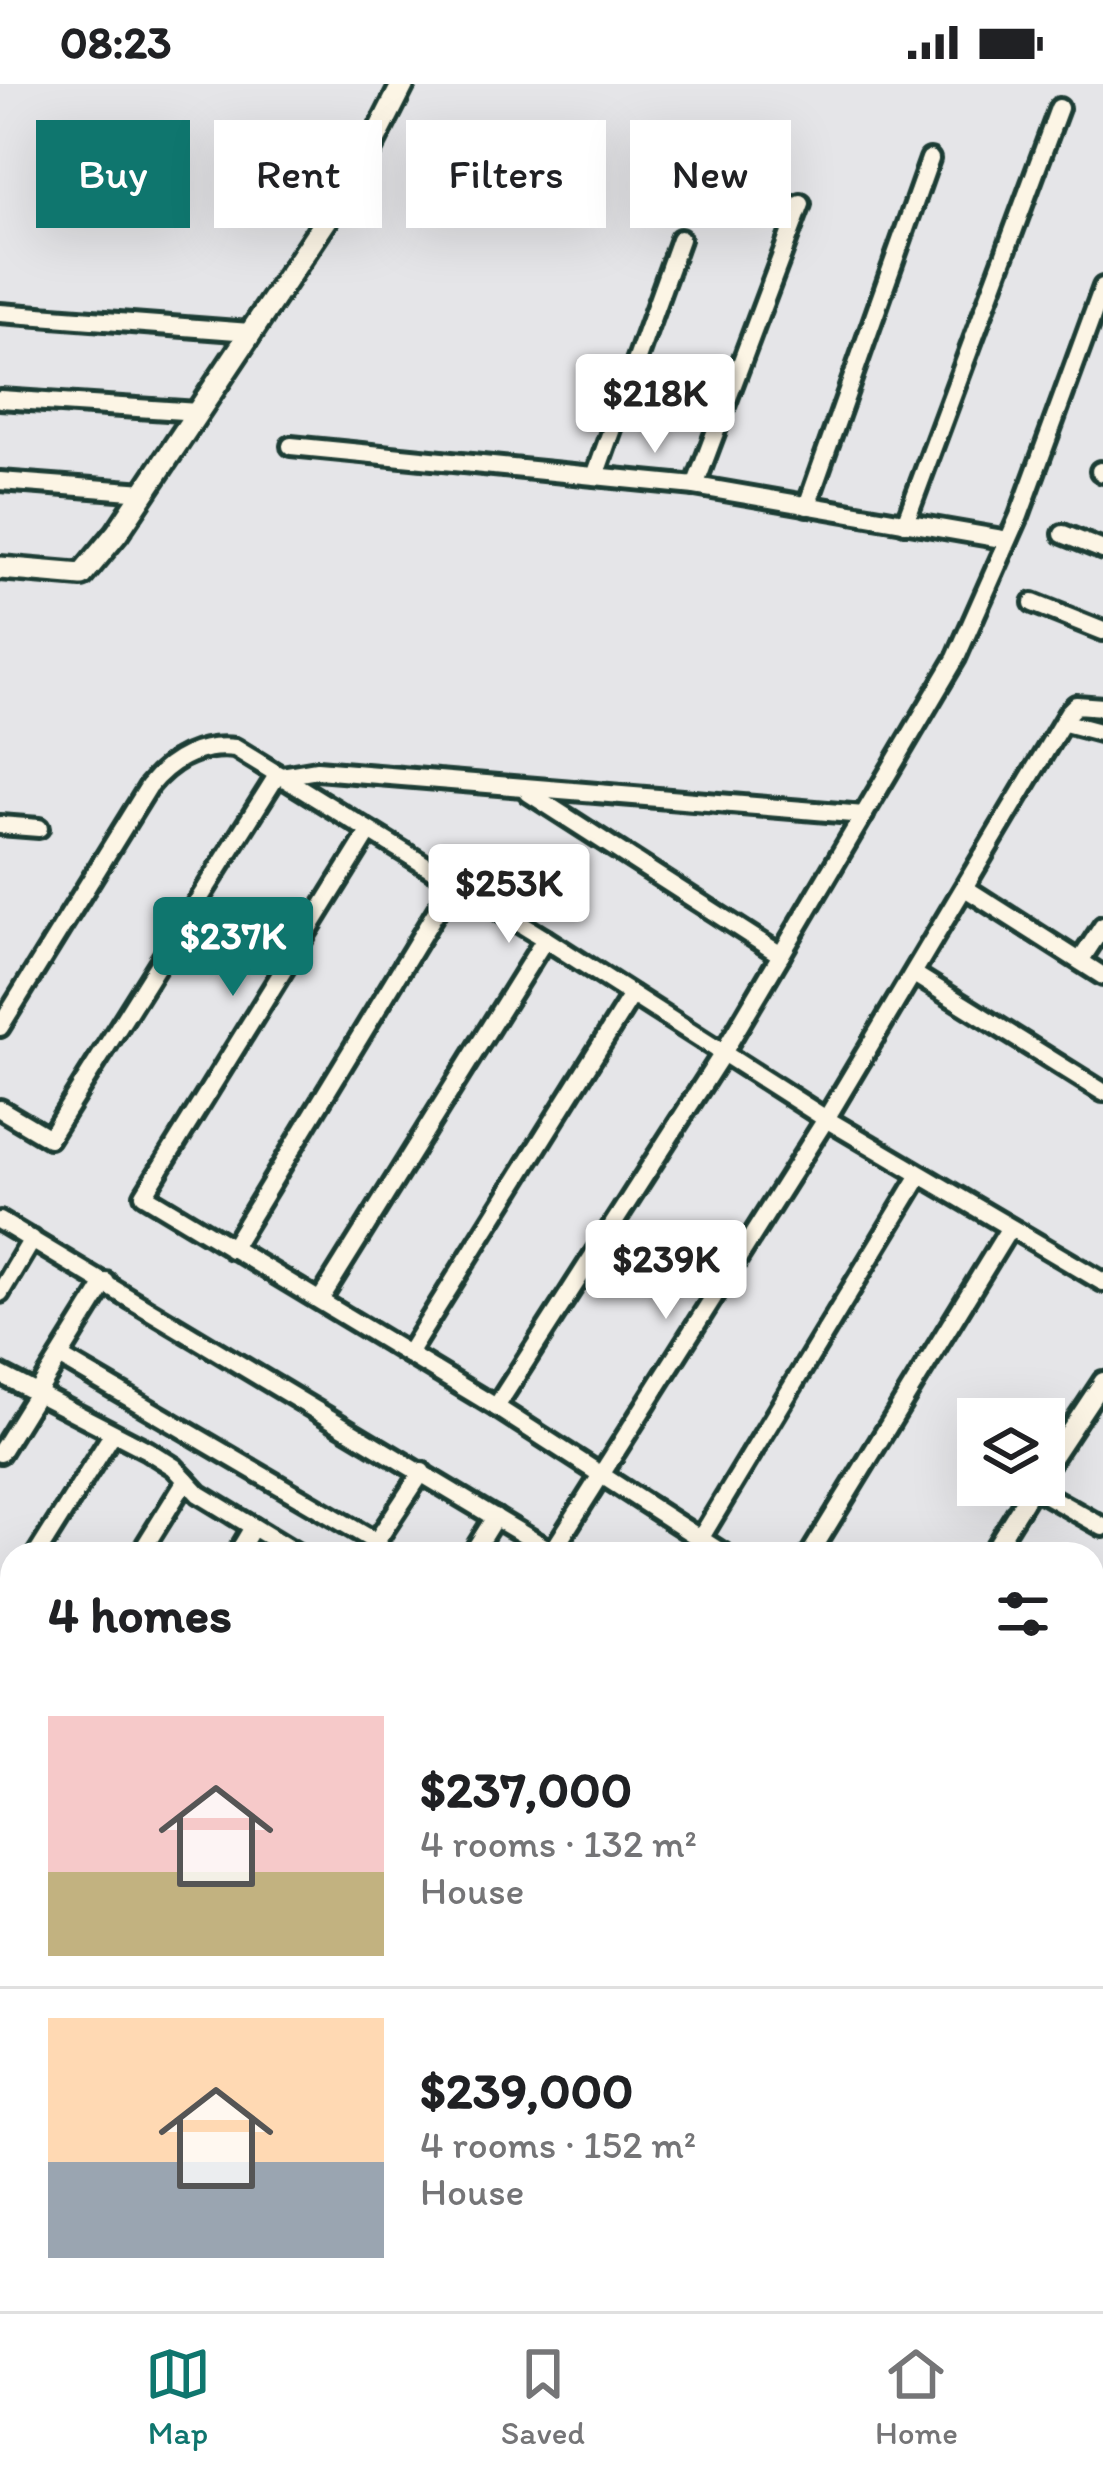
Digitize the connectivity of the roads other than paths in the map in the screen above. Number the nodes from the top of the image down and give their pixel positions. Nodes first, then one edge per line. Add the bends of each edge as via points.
1 (403, 84) edge
2 (1059, 108) dead end
3 (930, 159) dead end
4 (801, 204) dead end
5 (680, 239) dead end
6 (1103, 286) edge
7 (0, 313) edge
8 (250, 332) junction
9 (0, 399) edge
10 (199, 412) junction
11 (291, 446) dead end
12 (595, 476) junction
13 (0, 482) edge
14 (695, 486) junction
15 (145, 492) junction
16 (807, 506) junction
17 (905, 523) junction
18 (1063, 534) dead end
19 (1008, 540) junction
20 (1103, 550) edge
21 (0, 568) edge
22 (1034, 603) dead end
23 (1103, 632) edge
24 (1103, 707) edge
25 (1065, 723) junction
26 (1103, 733) edge
27 (276, 777) junction
28 (523, 789) junction
29 (864, 814) junction
30 (0, 826) edge
31 (39, 829) dead end
32 (369, 832) junction
33 (454, 882) junction
34 (965, 888) junction
35 (1103, 926) edge
36 (544, 939) junction
37 (781, 955) junction
38 (1080, 961) junction
39 (914, 974) junction
40 (1103, 976) edge
41 (632, 995) junction
42 (0, 1027) edge
43 (723, 1053) junction
44 (1103, 1092) edge
45 (0, 1109) edge
46 (826, 1119) junction
47 (920, 1175) junction
48 (0, 1220) edge
49 (1009, 1229) junction
50 (32, 1239) junction
51 (231, 1249) junction
52 (106, 1282) junction
53 (1103, 1282) edge
54 (0, 1292) edge
55 (320, 1300) junction
56 (408, 1354) junction
57 (60, 1357) junction
58 (0, 1374) edge
59 (1103, 1381) edge
60 (37, 1394) junction
61 (1097, 1402) edge
62 (496, 1407) junction
63 (113, 1433) junction
64 (1065, 1443) edge
65 (0, 1453) edge
66 (422, 1472) junction
67 (601, 1474) junction
68 (186, 1480) junction
69 (1065, 1505) edge
70 (1021, 1506) edge
71 (495, 1516) junction
72 (254, 1527) junction
73 (1103, 1527) edge
74 (700, 1539) junction
75 (45, 1542) edge
76 (147, 1542) edge
77 (245, 1542) edge
78 (278, 1542) edge
79 (362, 1542) edge
80 (376, 1542) edge
81 (479, 1542) edge
82 (536, 1542) edge
83 (560, 1542) edge
84 (705, 1542) edge
85 (817, 1542) edge
86 (998, 1542) edge

1 - 8 street via 360,169
2 - 17 street
3 - 16 street
4 - 14 street
5 - 12 street
6 - 19 street
7 - 8 street
8 - 10 street
9 - 10 street
10 - 15 street
11 - 12 street
12 - 14 street
13 - 15 street
14 - 16 street
15 - 21 street via 82,575
16 - 17 street
17 - 19 street
18 - 20 street
19 - 29 street via 956,658
22 - 23 street
24 - 25 street via 1076,705
25 - 26 street
25 - 34 street
27 - 28 street via 317,770
27 - 32 street
27 - 42 street via 235,748 166,765
27 - 45 street via 49,1138
28 - 29 street
28 - 37 street
29 - 37 street
30 - 31 street
32 - 33 street
32 - 51 street via 144,1195
33 - 36 street
33 - 51 street
34 - 38 street
34 - 39 street
35 - 38 street
36 - 41 street
36 - 55 street
37 - 43 street
38 - 40 street
39 - 44 street
39 - 46 street
41 - 43 street
41 - 56 street
43 - 46 street
43 - 62 street
46 - 47 street
46 - 67 street
47 - 49 street
47 - 74 street
48 - 50 street
49 - 53 street
49 - 85 street
50 - 52 street
50 - 54 street
51 - 55 street
52 - 57 street
52 - 66 street
55 - 56 street
56 - 62 street
57 - 60 street
57 - 79 street
58 - 60 street
59 - 61 street
60 - 63 street
60 - 65 street
61 - 64 street
62 - 67 street
63 - 68 street
63 - 75 street
66 - 71 street
66 - 80 street
67 - 74 street
67 - 83 street
68 - 72 street
68 - 76 street
69 - 73 street
70 - 86 street
71 - 81 street
71 - 82 street
72 - 77 street
72 - 78 street
74 - 84 street

